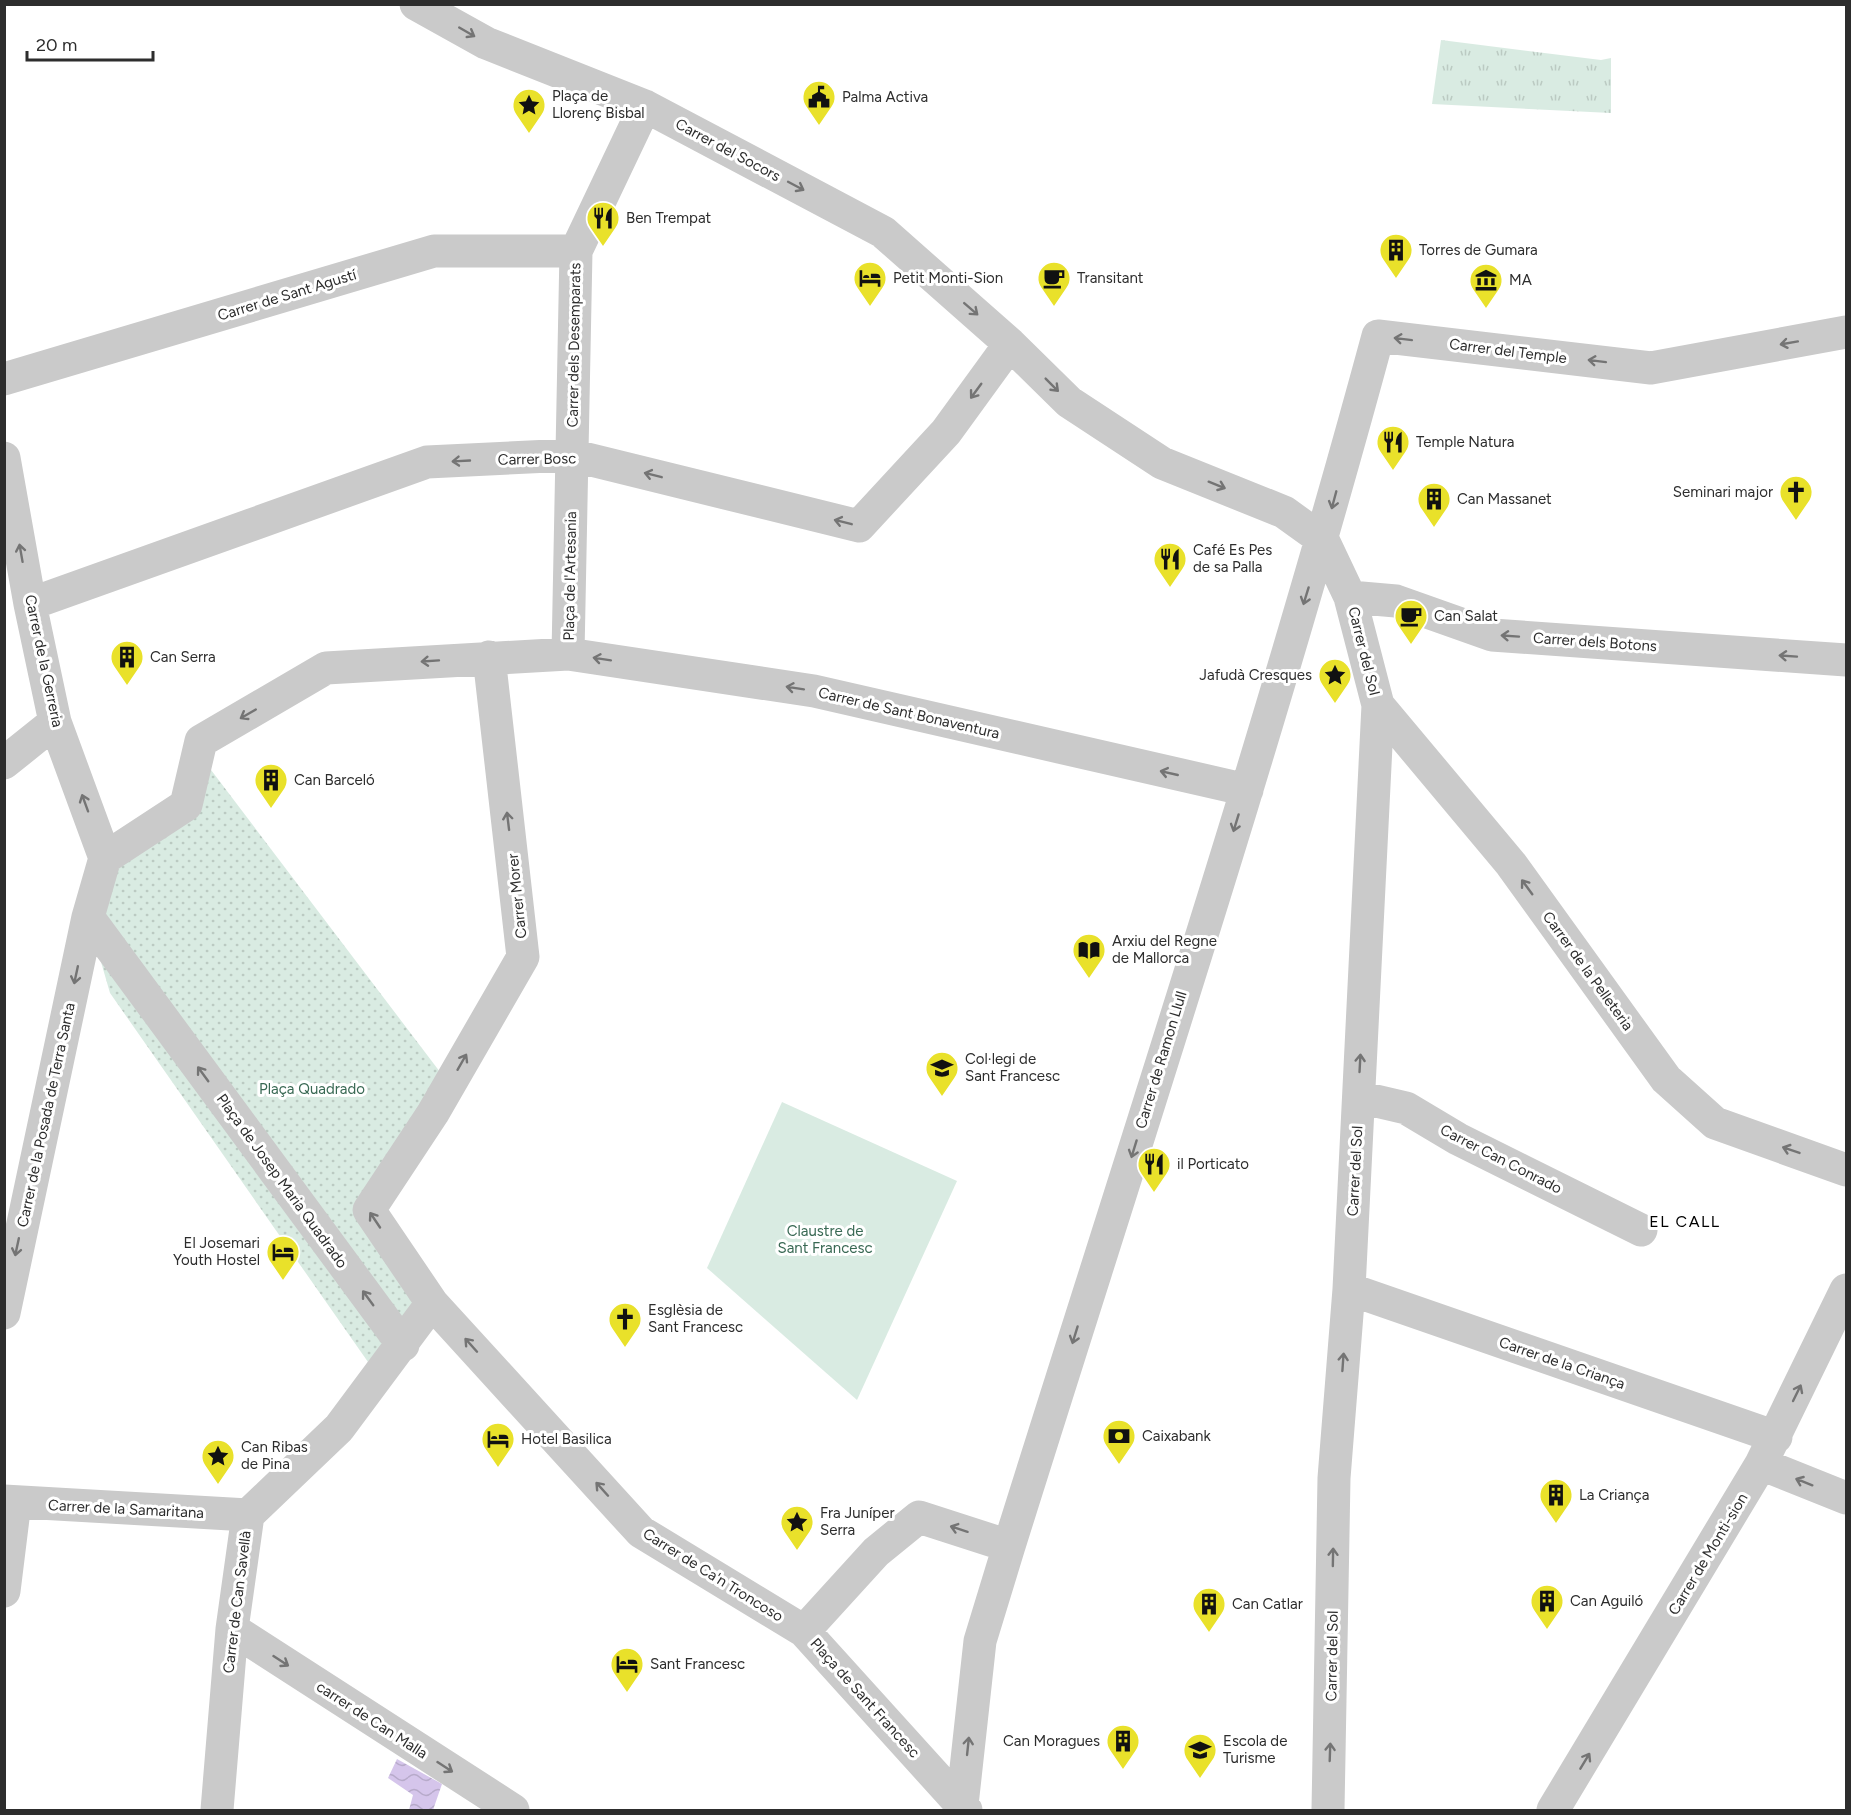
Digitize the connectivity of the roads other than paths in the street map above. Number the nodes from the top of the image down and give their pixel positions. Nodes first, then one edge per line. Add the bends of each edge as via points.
1 (416, 4) edge
2 (645, 106) junction
3 (576, 251) junction
4 (1846, 332) edge
5 (1010, 344) junction
6 (4, 379) edge
7 (572, 455) junction
8 (4, 458) edge
9 (1323, 540) junction
10 (1350, 597) junction
11 (30, 604) junction
12 (568, 654) junction
13 (489, 657) junction
14 (1846, 660) edge
15 (1377, 705) junction
16 (55, 722) junction
17 (4, 762) edge
18 (1246, 790) junction
19 (105, 858) junction
20 (88, 917) junction
21 (1359, 1097) junction
22 (1846, 1170) edge
23 (1641, 1230) dead end
24 (1349, 1289) junction
25 (1846, 1290) edge
26 (432, 1303) junction
27 (4, 1313) edge
28 (403, 1346) junction
29 (1768, 1451) junction
30 (1846, 1498) edge
31 (10, 1502) edge
32 (248, 1515) junction
33 (1009, 1546) junction
34 (4, 1591) edge
35 (232, 1629) junction
36 (804, 1631) junction
37 (964, 1808) edge
38 (217, 1810) edge
39 (513, 1810) edge
40 (1329, 1810) edge
41 (1553, 1810) edge

1 -> 2 street, Carrer del Socors via 486,43
2 - 3 street, Carrer dels Desemparats
2 -> 5 street, Carrer del Socors via 883,232
3 - 6 street, Carrer de Sant Agustí via 434,252
3 - 7 street, Carrer dels Desemparats
4 -> 9 street, Carrer del Temple via 1651,368 1378,336
5 -> 7 street, Carrer Bosc via 946,432 859,525
5 -> 9 street, Carrer del Socors via 1069,402 1162,463 1284,512
7 -> 11 street, Carrer Bosc via 428,462
7 - 12 street, Plaça de l'Artesania
11 -> 8 street, Carrer de la Gerreria
9 - 10 street, Carrer del Sol
9 -> 18 street, Carrer de Ramon Llull
14 -> 10 street, Carrer dels Botons via 1492,635 1396,601
10 - 15 street, Carrer del Sol
11 - 16 street, Carrer de la Gerreria
12 - 13 street, Plaça de l'Artesania
18 -> 12 street, Carrer de Sant Bonaventura via 814,691
13 -> 19 street, Plaça de l'Artesania via 326,668 201,741 186,805
26 -> 13 street, Carrer Morer via 369,1210 433,1113 523,957
21 -> 15 street, Carrer del Sol
22 -> 15 street, Carrer de la Pelleteria via 1715,1123 1666,1079 1511,864
16 - 17 street
19 -> 16 street, Carrer de la Gerreria
18 -> 33 street, Carrer de Ramon Llull
19 - 20 street
20 -> 27 street, Carrer de la Posada de Terra Santa
28 -> 20 street, Plaça de Josep Maria Quadrado
21 - 23 street, Carrer Can Conrado via 1406,1108
21 - 24 street, Carrer del Sol
24 - 29 street, Carrer de la Criança
40 -> 24 street, Carrer del Sol via 1334,1478
29 -> 25 street, Carrer de Monti-sion
26 - 28 street
36 -> 26 street, Carrer de Ca'n Troncoso via 641,1532
28 - 32 street, Carrer de Can Savellà via 339,1428
30 -> 29 street, Carrer de la Criança
41 -> 29 street, Carrer de Monti-sion
31 - 32 street, Carrer de la Samaritana
31 - 34 street
32 - 35 street, Carrer de Can Savellà
33 -> 36 street, Plaça de Sant Francesc via 919,1517 876,1552
37 -> 33 street, Plaça de Sant Francesc via 980,1641
35 - 38 street, Carrer de Can Savellà
35 -> 39 street, carrer de Can Malla
36 - 37 street, Plaça de Sant Francesc

